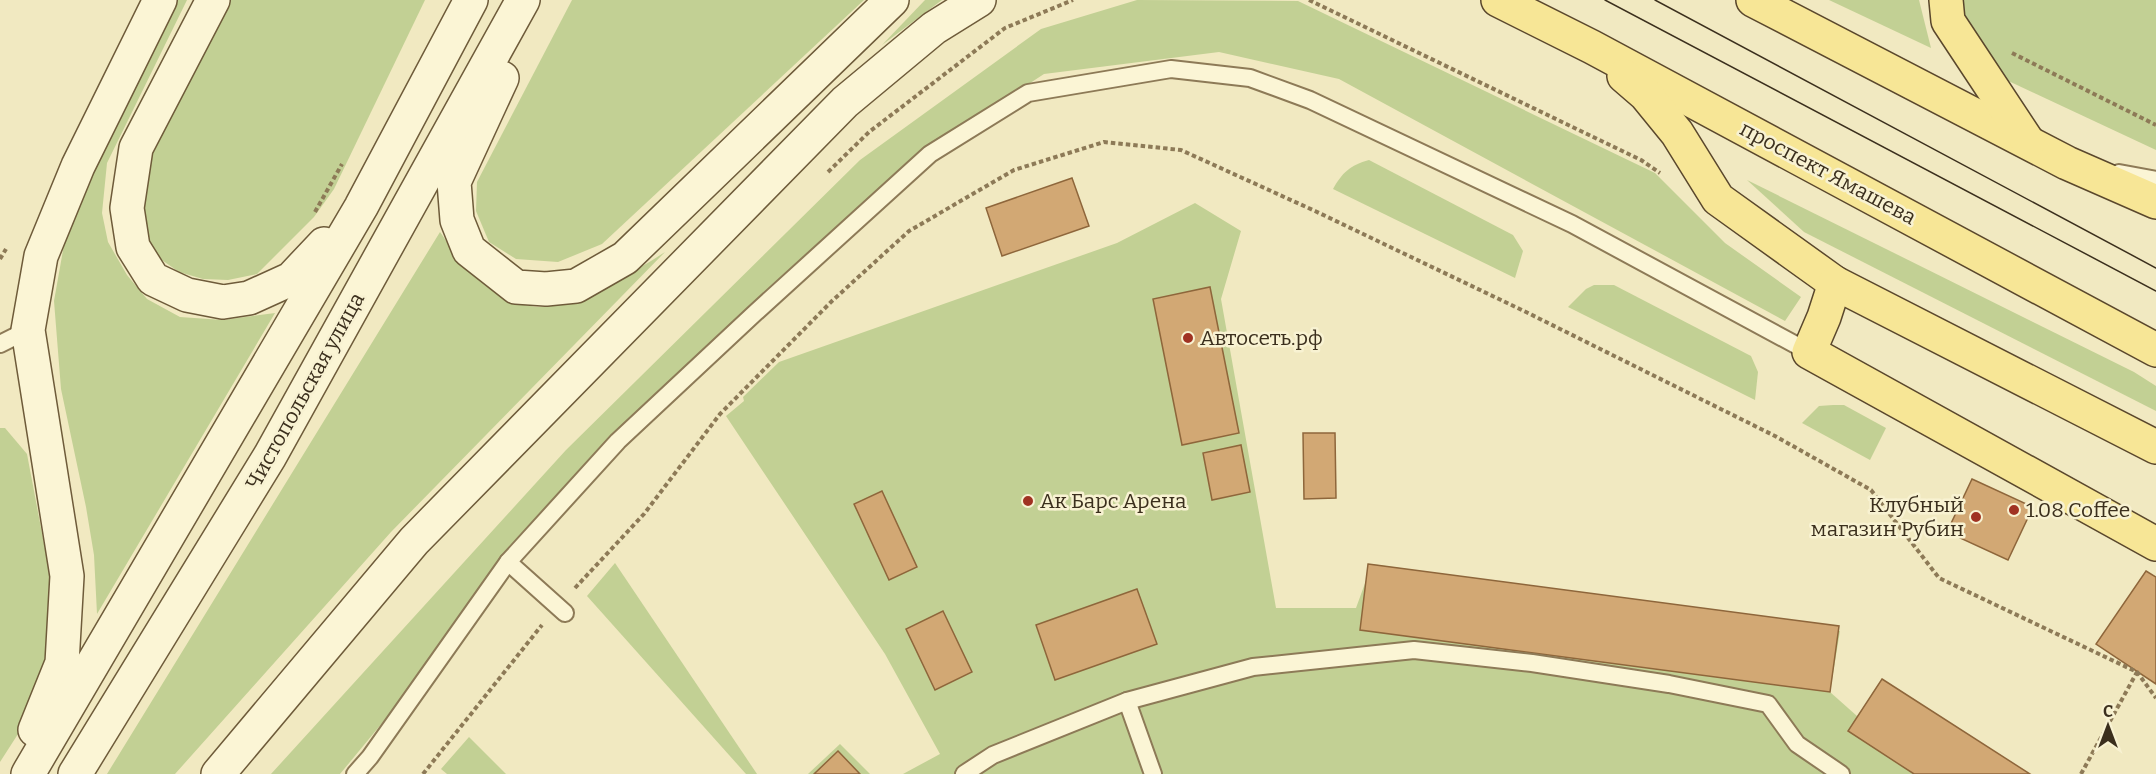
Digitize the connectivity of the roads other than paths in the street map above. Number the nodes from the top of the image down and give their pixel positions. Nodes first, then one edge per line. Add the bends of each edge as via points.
1 (160, 0) edge
2 (213, 0) edge
3 (471, 0) edge
4 (523, 0) edge
5 (539, 0) edge
6 (892, 0) edge
7 (979, 0) edge
8 (1498, 0) edge
9 (1753, 0) edge
10 (1946, 0) edge
11 (1592, 47) junction
12 (2030, 144) junction
13 (2067, 163) junction
14 (2156, 180) edge
15 (2156, 202) edge
16 (361, 207) junction
17 (1835, 283) junction
18 (14, 337) edge
19 (2156, 350) edge
20 (1809, 352) junction
21 (2156, 447) edge
22 (2156, 544) edge
23 (508, 562) junction
24 (561, 609) road end
25 (1127, 701) junction
26 (17, 774) edge
27 (28, 774) edge
28 (75, 774) edge
29 (218, 774) edge
30 (355, 774) edge
31 (964, 774) edge
32 (1153, 774) edge
33 (1841, 774) edge

1 - 18 main road via 78,166 41,256
2 - 16 main road via 136,148 127,208 133,246 153,279 187,295 223,302 249,298 291,279
3 - 16 main road, Чистопольская улица
4 - 28 main road, Чистопольская улица via 270,456
5 - 6 main road via 454,182 457,219 469,250 516,287 546,289 576,286 625,258
7 - 29 main road via 934,28 845,102 414,541
8 - 11 main road, проспект Ямашева
9 - 12 main road
10 - 12 main road via 1948,21
11 - 17 main road via 1646,95 1677,133 1718,199
11 - 19 main road, проспект Ямашева
12 - 13 main road
13 - 14 lane
13 - 15 main road
16 - 27 main road, Чистопольская улица
17 - 20 main road
17 - 21 main road
18 - 26 main road via 67,576 62,663
20 - 22 main road
20 - 23 lane via 1572,224 1310,100 1250,78 1172,69 1028,93 930,154 618,441
23 - 24 lane
23 - 30 lane
25 - 31 lane via 993,755
25 - 32 lane
25 - 33 lane via 1253,667 1414,651 1450,654 1669,684 1768,704 1797,744

